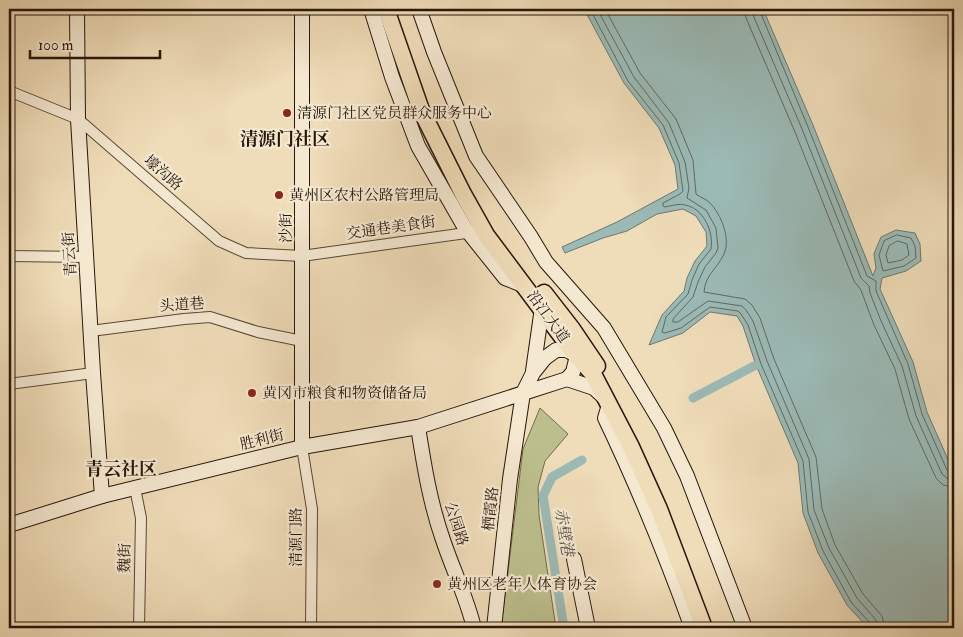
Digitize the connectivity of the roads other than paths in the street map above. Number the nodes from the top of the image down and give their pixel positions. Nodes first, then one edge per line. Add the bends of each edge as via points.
1 (77, 9) edge
2 (302, 9) edge
3 (371, 9) edge
4 (386, 9) edge
5 (396, 9) edge
6 (420, 9) edge
7 (9, 91) edge
8 (78, 119) junction
9 (476, 231) junction
10 (9, 256) edge
11 (302, 256) junction
12 (86, 257) junction
13 (542, 308) junction
14 (91, 331) junction
15 (302, 341) junction
16 (575, 354) junction
17 (594, 361) junction
18 (93, 373) junction
19 (533, 373) junction
20 (567, 379) junction
21 (9, 384) edge
22 (524, 393) junction
23 (607, 402) junction
24 (418, 427) junction
25 (302, 447) junction
26 (135, 488) junction
27 (102, 496) junction
28 (9, 525) edge
29 (574, 559) dead end
30 (139, 628) edge
31 (311, 628) edge
32 (474, 628) edge
33 (494, 628) edge
34 (588, 628) edge
35 (692, 628) edge
36 (704, 628) edge
37 (714, 628) edge
38 (745, 628) edge

1 - 8 street, 青云街
2 - 11 street, 沙街
3 - 9 street via 418,146
4 - 9 main road, 沿江大道 via 421,110
5 - 17 main road, 沿江大道 via 435,121 461,176 491,224
6 - 38 street via 476,156 546,262 604,328 664,428 687,476
7 - 8 street, 壕沟路
8 - 11 street, 壕沟路 via 219,241 246,253
8 - 12 street, 青云街
9 - 11 street, 交通巷美食街
9 - 13 main road, 沿江大道
10 - 12 street
11 - 15 street, 沙街
12 - 14 street, 青云街
13 - 16 main road, 沿江大道
13 - 19 street
14 - 15 street, 头道巷 via 210,318
14 - 18 street, 青云街
15 - 25 street, 沙街
16 - 17 street
16 - 19 street via 556,350
16 - 20 street via 573,372
16 - 23 main road, 沿江大道 via 593,374
17 - 37 main road, 沿江大道 via 650,472
18 - 21 street
18 - 27 street, 青云街
19 - 22 street, 栖霞路
20 - 22 street, 胜利街
20 - 23 street via 594,388
22 - 24 street, 胜利街
22 - 33 street, 栖霞路 via 510,478
23 - 35 street via 605,418 668,562
23 - 36 main road, 沿江大道 via 659,509
24 - 25 street, 胜利街
24 - 32 street, 公园路 via 426,480 442,539
25 - 26 street, 胜利街
25 - 31 street, 清源门路 via 312,509
26 - 27 street, 胜利街
26 - 30 street, 魏街 via 141,518
27 - 28 street, 胜利街
29 - 34 street

